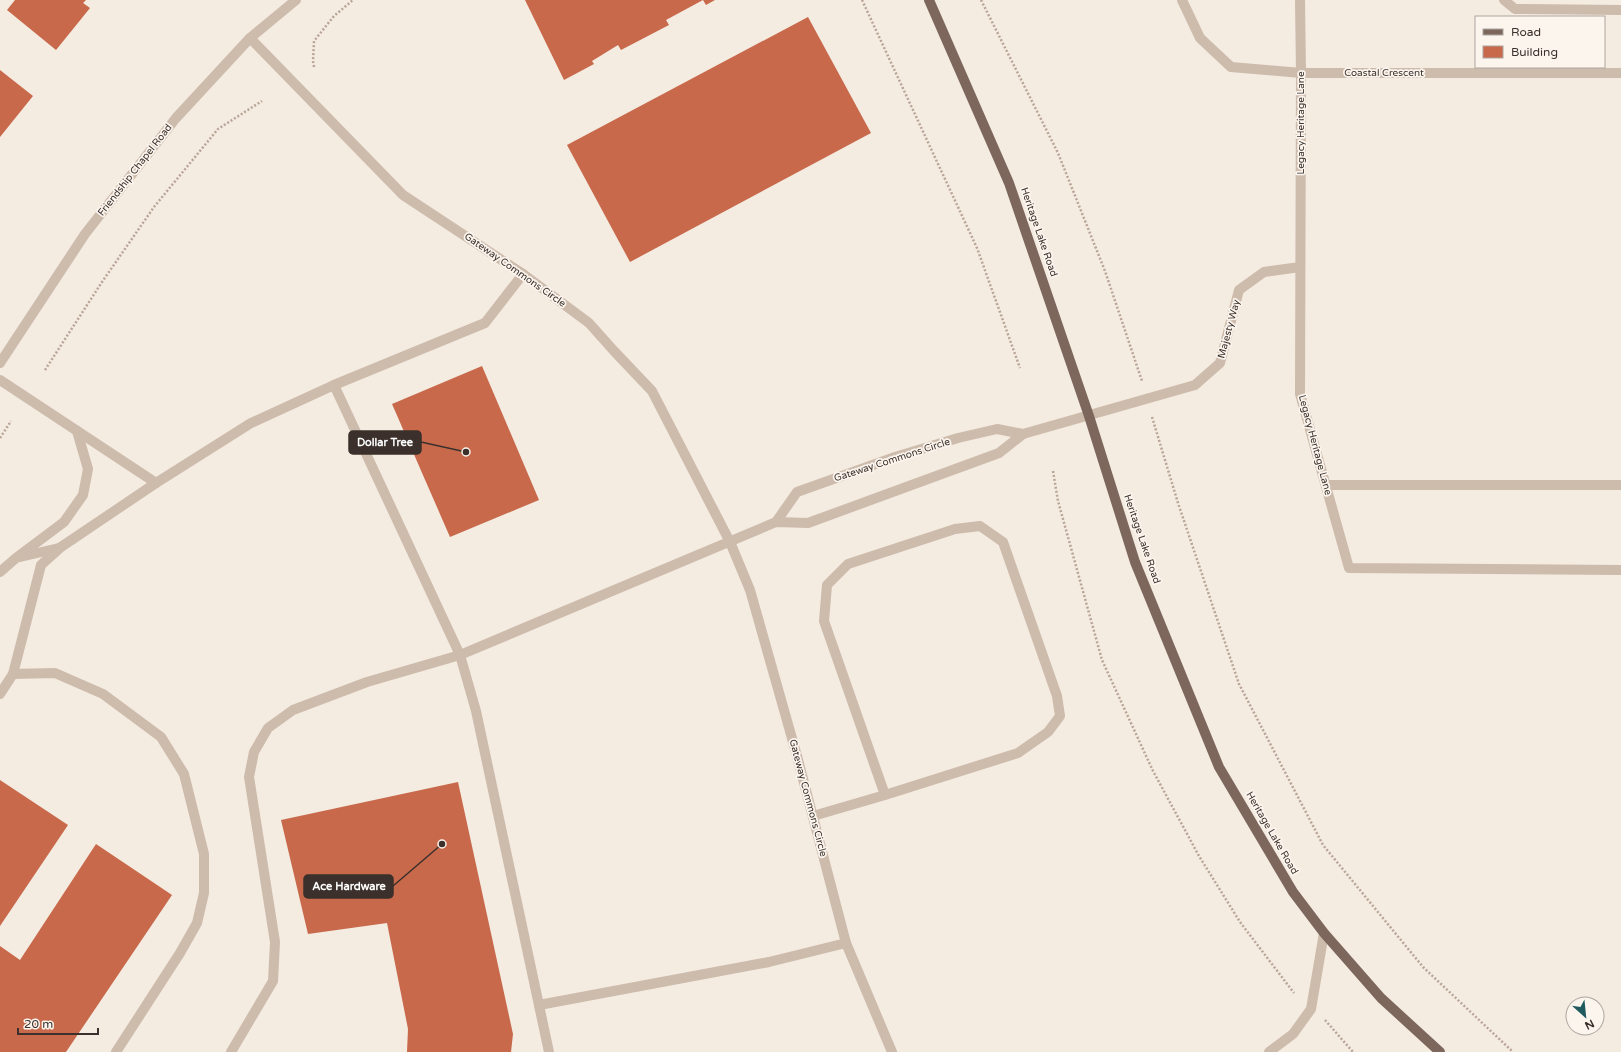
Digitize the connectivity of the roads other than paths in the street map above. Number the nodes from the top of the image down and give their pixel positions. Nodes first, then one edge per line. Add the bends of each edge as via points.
1 (296, 0) edge
2 (929, 0) edge
3 (1182, 0) edge
4 (1300, 0) edge
5 (1504, 0) edge
6 (1621, 10) edge
7 (250, 38) junction
8 (1301, 73) junction
9 (1621, 73) edge
10 (1300, 267) junction
11 (523, 274) junction
12 (0, 363) edge
13 (0, 380) edge
14 (334, 385) junction
15 (1089, 416) junction
16 (77, 431) junction
17 (1023, 434) junction
18 (156, 483) junction
19 (1326, 485) junction
20 (1621, 485) edge
21 (776, 522) junction
22 (730, 542) junction
23 (61, 547) junction
24 (16, 558) junction
25 (1621, 570) edge
26 (0, 572) edge
27 (460, 655) junction
28 (13, 674) junction
29 (0, 694) edge
30 (886, 795) junction
31 (813, 816) junction
32 (1324, 933) junction
33 (846, 943) junction
34 (538, 1005) junction
35 (116, 1052) edge
36 (231, 1052) edge
37 (549, 1052) edge
38 (892, 1052) edge
39 (1269, 1052) edge
40 (1440, 1052) edge

1 - 7 street, Friendship Chapel Road
2 - 15 main road, Heritage Lake Road via 1009,183
3 - 8 street, Coastal Crescent via 1200,38 1231,67
4 - 8 street, Legacy Heritage Lane
5 - 6 street via 1515,9
7 - 11 street, Gateway Commons Circle via 403,195
7 - 12 street, Friendship Chapel Road via 176,118 85,234
8 - 9 street, Coastal Crescent
8 - 10 street, Legacy Heritage Lane
10 - 15 street, Majesty Way via 1264,272 1239,290 1220,363 1195,385
10 - 19 street, Legacy Heritage Lane via 1300,394
11 - 14 street via 486,323
11 - 22 street, Gateway Commons Circle via 589,323 652,391
13 - 16 street
14 - 18 street via 251,423
14 - 27 street
15 - 17 street, Gateway Commons Circle
15 - 32 main road, Heritage Lake Road via 1134,562 1219,767 1292,892
16 - 18 street
16 - 24 street via 88,469 83,494 64,522
17 - 21 street, Gateway Commons Circle via 999,452 808,523
17 - 21 street, Gateway Commons Circle via 997,429 895,457 797,492
18 - 23 street
19 - 20 street
19 - 25 street, Legacy Heritage Lane via 1349,568
21 - 22 street, Gateway Commons Circle
22 - 27 street
22 - 31 street, Gateway Commons Circle via 750,590
23 - 24 street
23 - 28 street via 41,565
24 - 26 street
27 - 34 street via 476,711
27 - 36 street via 367,682 293,710 268,728 254,752 249,777 275,942 273,981
28 - 29 street
28 - 35 street via 55,673 103,694 161,737 184,774 204,854 204,893 197,923
30 - 30 street via 1018,753 1048,732 1060,716 1057,696 1002,542 980,526 955,529 848,564 827,585 824,621
30 - 31 street
31 - 33 street, Gateway Commons Circle
32 - 39 street via 1311,1009 1293,1034
32 - 40 main road, Heritage Lake Road via 1381,998
33 - 34 street via 769,962
33 - 38 street, Gateway Commons Circle
34 - 37 street

